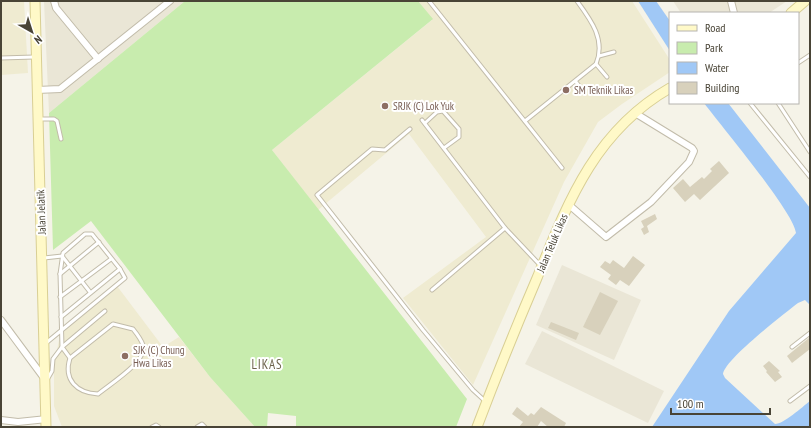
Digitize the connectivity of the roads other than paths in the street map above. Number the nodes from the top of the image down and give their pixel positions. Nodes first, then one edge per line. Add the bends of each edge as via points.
1 (35, 1) edge
2 (54, 1) edge
3 (170, 1) edge
4 (429, 1) edge
5 (577, 1) edge
6 (731, 1) edge
7 (805, 1) edge
8 (734, 12) edge
9 (792, 12) edge
10 (614, 52) dead end
11 (810, 54) edge
12 (599, 56) junction
13 (36, 57) junction
14 (1, 58) edge
15 (98, 59) junction
16 (799, 62) edge
17 (596, 64) junction
18 (607, 76) dead end
19 (576, 82) junction
20 (669, 89) edge
21 (37, 90) junction
22 (584, 92) dead end
23 (751, 104) edge
24 (779, 104) edge
25 (635, 113) junction
26 (38, 119) junction
27 (525, 121) junction
28 (410, 129) dead end
29 (60, 139) dead end
30 (444, 148) junction
31 (810, 152) edge
32 (562, 168) dead end
33 (810, 177) edge
34 (568, 204) junction
35 (505, 228) junction
36 (99, 242) junction
37 (62, 256) junction
38 (42, 258) junction
39 (111, 259) junction
40 (70, 266) junction
41 (542, 266) junction
42 (120, 269) junction
43 (60, 274) junction
44 (82, 280) junction
45 (432, 290) dead end
46 (90, 292) junction
47 (60, 298) junction
48 (105, 311) dead end
49 (61, 317) junction
50 (1, 320) edge
51 (61, 329) junction
52 (810, 333) edge
53 (44, 345) junction
54 (62, 346) junction
55 (792, 347) dead end
56 (70, 358) junction
57 (45, 380) junction
58 (810, 386) edge
59 (790, 401) dead end
60 (486, 402) junction
61 (1, 420) edge
62 (47, 424) edge
63 (152, 427) edge
64 (159, 427) edge
65 (197, 427) edge
66 (205, 427) edge
67 (477, 427) edge

1 - 13 street, Jalan Jelatik
2 - 15 street via 56,8
3 - 15 street
4 - 27 lane
5 - 12 lane via 592,21 598,37
6 - 8 street
7 - 9 street
10 - 12 lane
11 - 16 lane
12 - 17 lane
13 - 14 lane
13 - 21 street, Jalan Jelatik
15 - 21 street via 60,90
17 - 18 lane
17 - 19 lane
19 - 22 lane
19 - 27 lane
20 - 25 street, Jalan Teluk Likas
21 - 26 street, Jalan Jelatik
23 - 33 lane
24 - 31 lane
25 - 34 street, Jalan Teluk Likas via 617,129 593,158
25 - 34 street via 692,148 694,151 689,162 651,202 606,237
26 - 29 lane via 57,121
26 - 38 street, Jalan Jelatik
27 - 32 lane
28 - 60 lane via 384,150 372,149 317,195 423,330
30 - 30 lane via 424,122 437,112 443,111 459,129 459,137
30 - 35 lane
34 - 41 street, Jalan Teluk Likas
35 - 41 lane
35 - 45 lane
36 - 37 lane via 92,234 85,234
36 - 39 lane
36 - 40 lane
37 - 38 lane
37 - 40 lane
37 - 43 lane
38 - 53 street, Jalan Jelatik
39 - 42 lane
39 - 44 lane
40 - 43 lane
40 - 44 lane
41 - 60 street, Jalan Teluk Likas
42 - 46 lane
42 - 51 lane via 125,278
43 - 47 lane
44 - 46 lane
44 - 47 lane
46 - 49 lane
47 - 49 lane
48 - 54 lane
49 - 51 lane
50 - 57 street
51 - 53 lane
51 - 54 lane
52 - 55 lane
53 - 57 street, Jalan Jelatik
54 - 56 lane
54 - 57 lane via 53,358 52,371
56 - 56 lane via 113,324 133,329 143,346 143,353 138,362 98,394 89,393 75,386 67,367
57 - 62 street, Jalan Jelatik
58 - 59 lane
60 - 67 street, Jalan Teluk Likas
61 - 62 street
63 - 64 lane
65 - 66 lane via 202,424

